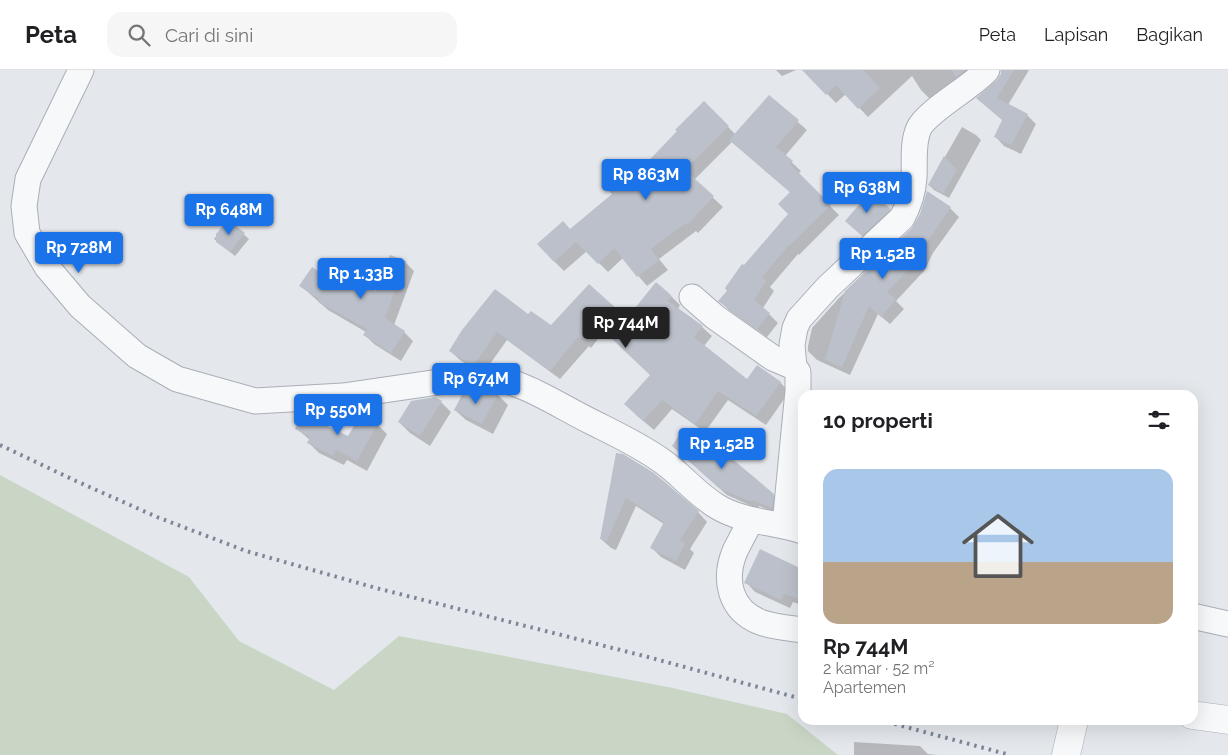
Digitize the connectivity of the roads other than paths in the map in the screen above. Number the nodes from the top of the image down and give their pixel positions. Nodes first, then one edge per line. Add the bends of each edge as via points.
1 (81, 70) edge
2 (987, 70) edge
3 (692, 297) dead end
4 (794, 367) junction
5 (799, 390) edge
6 (798, 410) edge
7 (751, 520) junction
8 (794, 528) edge
9 (1198, 617) edge
10 (1228, 624) edge
11 (798, 629) edge
12 (1198, 716) edge
13 (1228, 720) edge
14 (1073, 725) edge
15 (1066, 755) edge

1 - 7 street via 28,179 24,206 27,233 47,266 80,306 137,356 177,379 256,401 343,396 480,376 507,380 618,434 663,462 719,508
2 - 4 street via 919,127 909,206 902,218 828,287 799,319 792,344
3 - 4 street via 748,341
4 - 5 street via 798,372
6 - 8 street
7 - 8 street
7 - 11 street via 732,562 729,579 734,601 745,615 762,623
9 - 10 street
12 - 13 street
14 - 15 street

